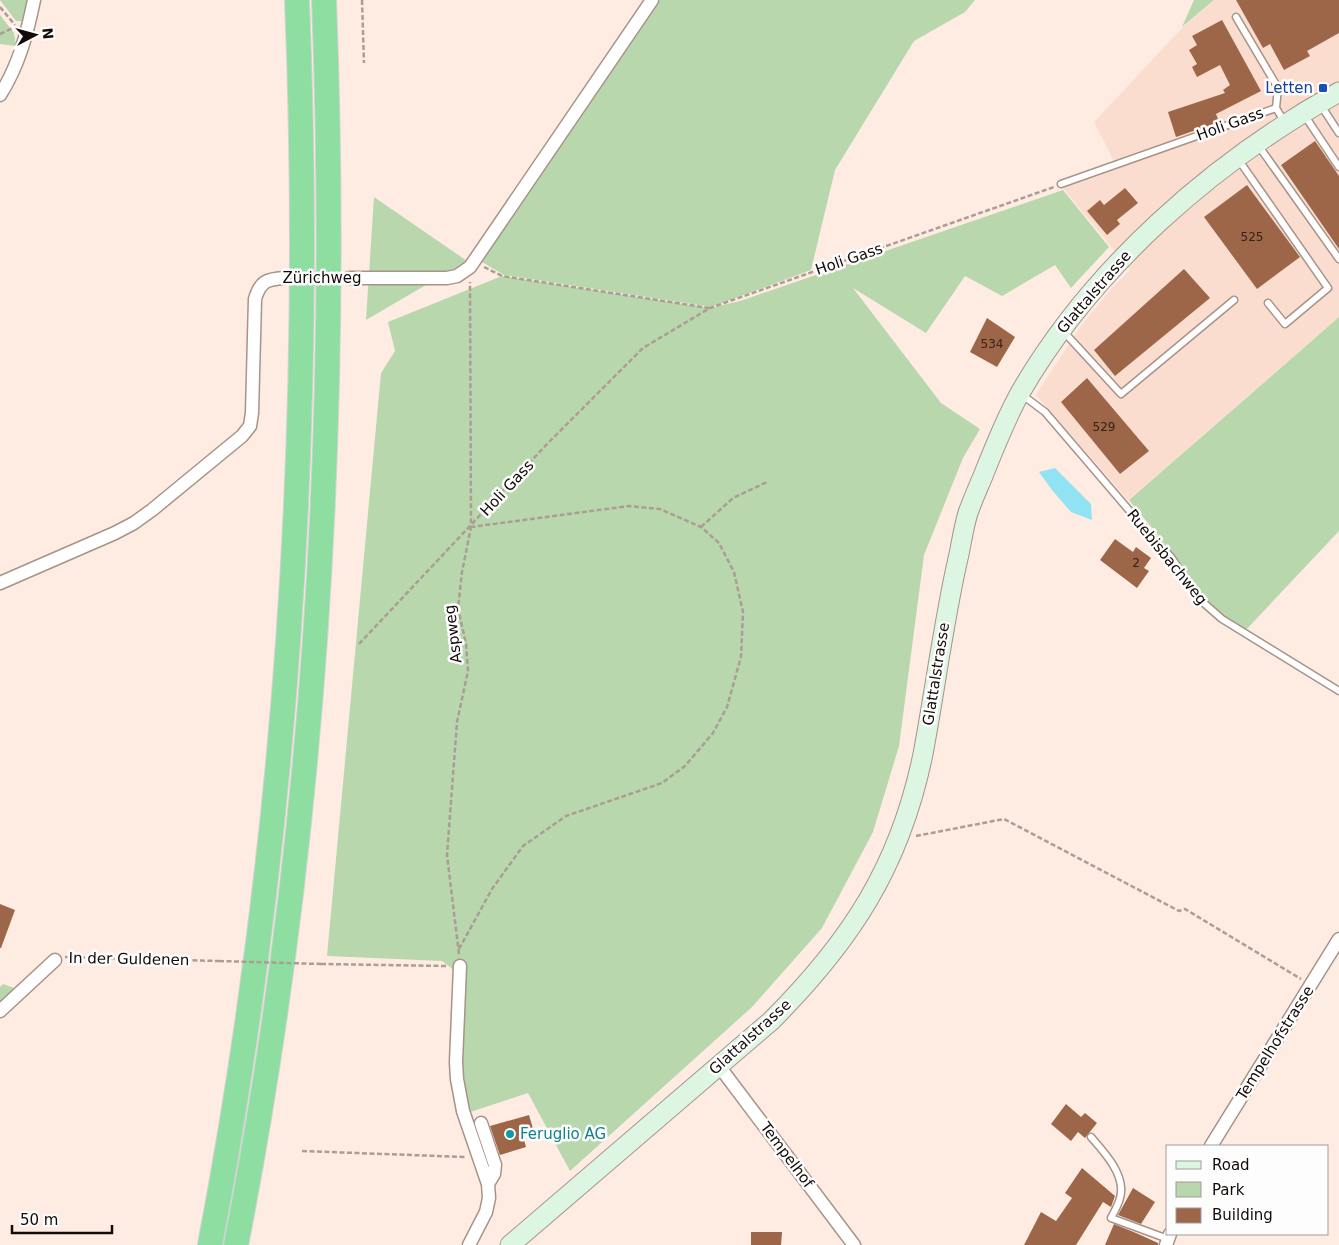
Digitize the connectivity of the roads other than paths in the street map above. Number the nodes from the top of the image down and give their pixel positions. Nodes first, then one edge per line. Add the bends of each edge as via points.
1 (34, 0) edge
2 (297, 0) edge
3 (324, 0) edge
4 (652, 0) edge
5 (1236, 17) dead end
6 (1339, 92) edge
7 (0, 95) edge
8 (1320, 103) junction
9 (1276, 108) junction
10 (1303, 114) junction
11 (1286, 125) junction
12 (1339, 133) edge
13 (1258, 144) junction
14 (1237, 158) junction
15 (1339, 167) edge
16 (1061, 184) road end
17 (1339, 258) edge
18 (284, 278) road end
19 (349, 278) road end
20 (1234, 300) dead end
21 (1268, 303) dead end
22 (1061, 330) junction
23 (1020, 394) junction
24 (0, 583) edge
25 (1339, 691) edge
26 (1339, 939) edge
27 (55, 960) road end
28 (460, 966) road end
29 (0, 1011) edge
30 (719, 1066) junction
31 (482, 1123) dead end
32 (1091, 1137) dead end
33 (1212, 1145) edge
34 (488, 1184) junction
35 (1168, 1239) edge
36 (210, 1245) edge
37 (236, 1245) edge
38 (469, 1245) edge
39 (510, 1245) edge
40 (854, 1245) edge

1 - 7 street via 22,29 16,66
2 - 36 highway via 302,153 302,361 288,650 257,947
3 - 37 highway via 329,144 328,361 315,643 285,941
4 - 19 street, Zürichweg via 472,264 457,276 447,278
5 - 9 lane via 1278,88
6 - 8 street, Glattalstrasse
8 - 10 street, Glattalstrasse
8 - 12 lane
9 - 11 lane, Holi Gass
9 - 16 lane, Holi Gass
10 - 11 street, Glattalstrasse
10 - 15 lane
11 - 13 street, Glattalstrasse
13 - 14 street, Glattalstrasse
13 - 17 lane
14 - 21 lane via 1328,288 1285,324
14 - 22 street, Glattalstrasse via 1143,236
18 - 24 street, Zürichweg via 264,282 255,299 252,413 250,426 242,436 134,523
20 - 22 lane via 1121,394
22 - 23 street, Glattalstrasse
23 - 25 lane, Ruebisbachweg via 1045,412 1171,557 1198,598 1222,619
23 - 30 street, Glattalstrasse via 1001,430 968,514 948,604 922,756 900,836 872,896 839,946 794,998
26 - 33 street, Tempelhofstrasse
27 - 29 street, In der Guldenen
28 - 34 street via 457,1079 463,1111
30 - 39 street, Glattalstrasse
30 - 40 street, Tempelhof
31 - 34 street via 495,1165
32 - 35 lane via 1106,1154 1122,1190 1111,1218
34 - 38 street via 486,1212

